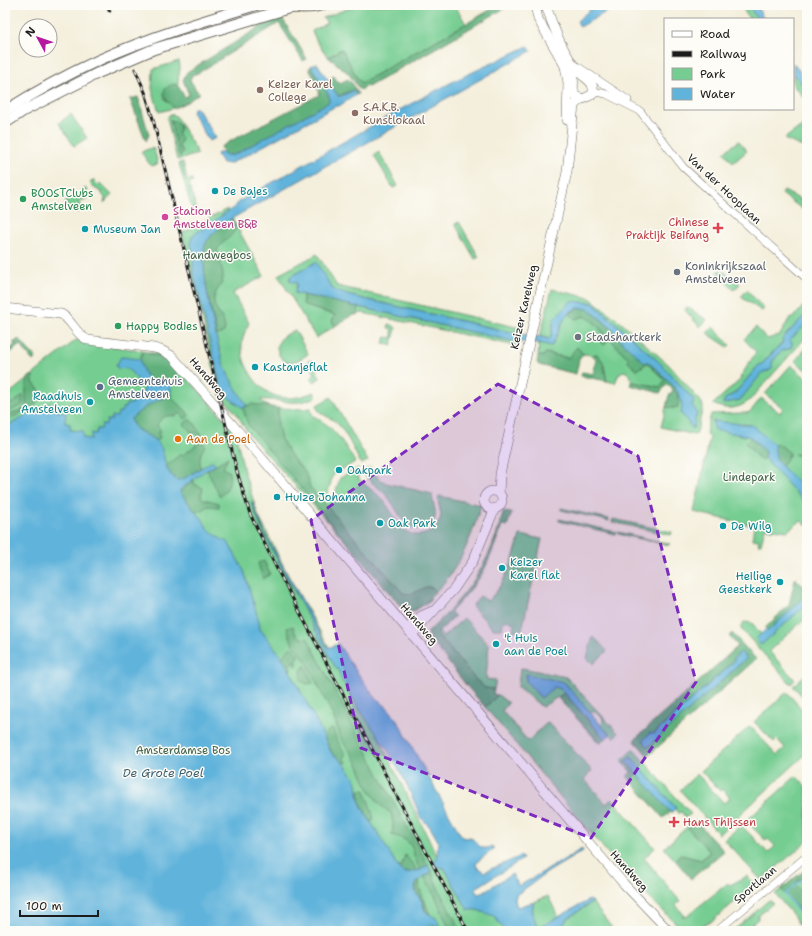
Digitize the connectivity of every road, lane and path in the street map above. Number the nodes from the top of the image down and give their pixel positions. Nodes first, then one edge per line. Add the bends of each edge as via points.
1 (256, 5) edge
2 (322, 5) edge
3 (535, 5) edge
4 (294, 6) edge
5 (546, 6) edge
6 (575, 65) junction
7 (565, 66) junction
8 (592, 94) junction
9 (581, 99) junction
10 (635, 108) junction
11 (5, 111) edge
12 (5, 123) edge
13 (570, 145) junction
14 (807, 279) edge
15 (5, 307) edge
16 (495, 492) junction
17 (491, 508) junction
18 (410, 632) junction
19 (807, 856) edge
20 (669, 931) edge
21 (717, 931) edge

1 - 11 highway via 199,22 98,60
2 - 4 highway
3 - 7 main road, Keizer Karelweg via 538,19
4 - 12 highway via 154,49 98,73 23,111
5 - 6 main road via 558,37
6 - 8 main road via 592,84
6 - 10 street, Van der Hooplaan via 631,102
7 - 9 main road via 573,78 573,92
7 - 13 main road, Keizer Karelweg
8 - 9 main road
8 - 10 street, Van der Hooplaan via 606,94
9 - 13 main road, Keizer Karelweg via 574,105
10 - 14 street, Van der Hooplaan via 683,168
13 - 16 main road, Keizer Karelweg via 561,198
15 - 18 main road, Handweg via 61,314 83,338 88,340 157,348 172,356
16 - 17 main road via 501,498 501,502 499,506
16 - 17 main road via 486,494 484,498 485,504
17 - 18 main road via 481,544 473,561 454,588 434,610 421,616
18 - 20 main road, Handweg via 624,884
19 - 21 street, Sportlaan

